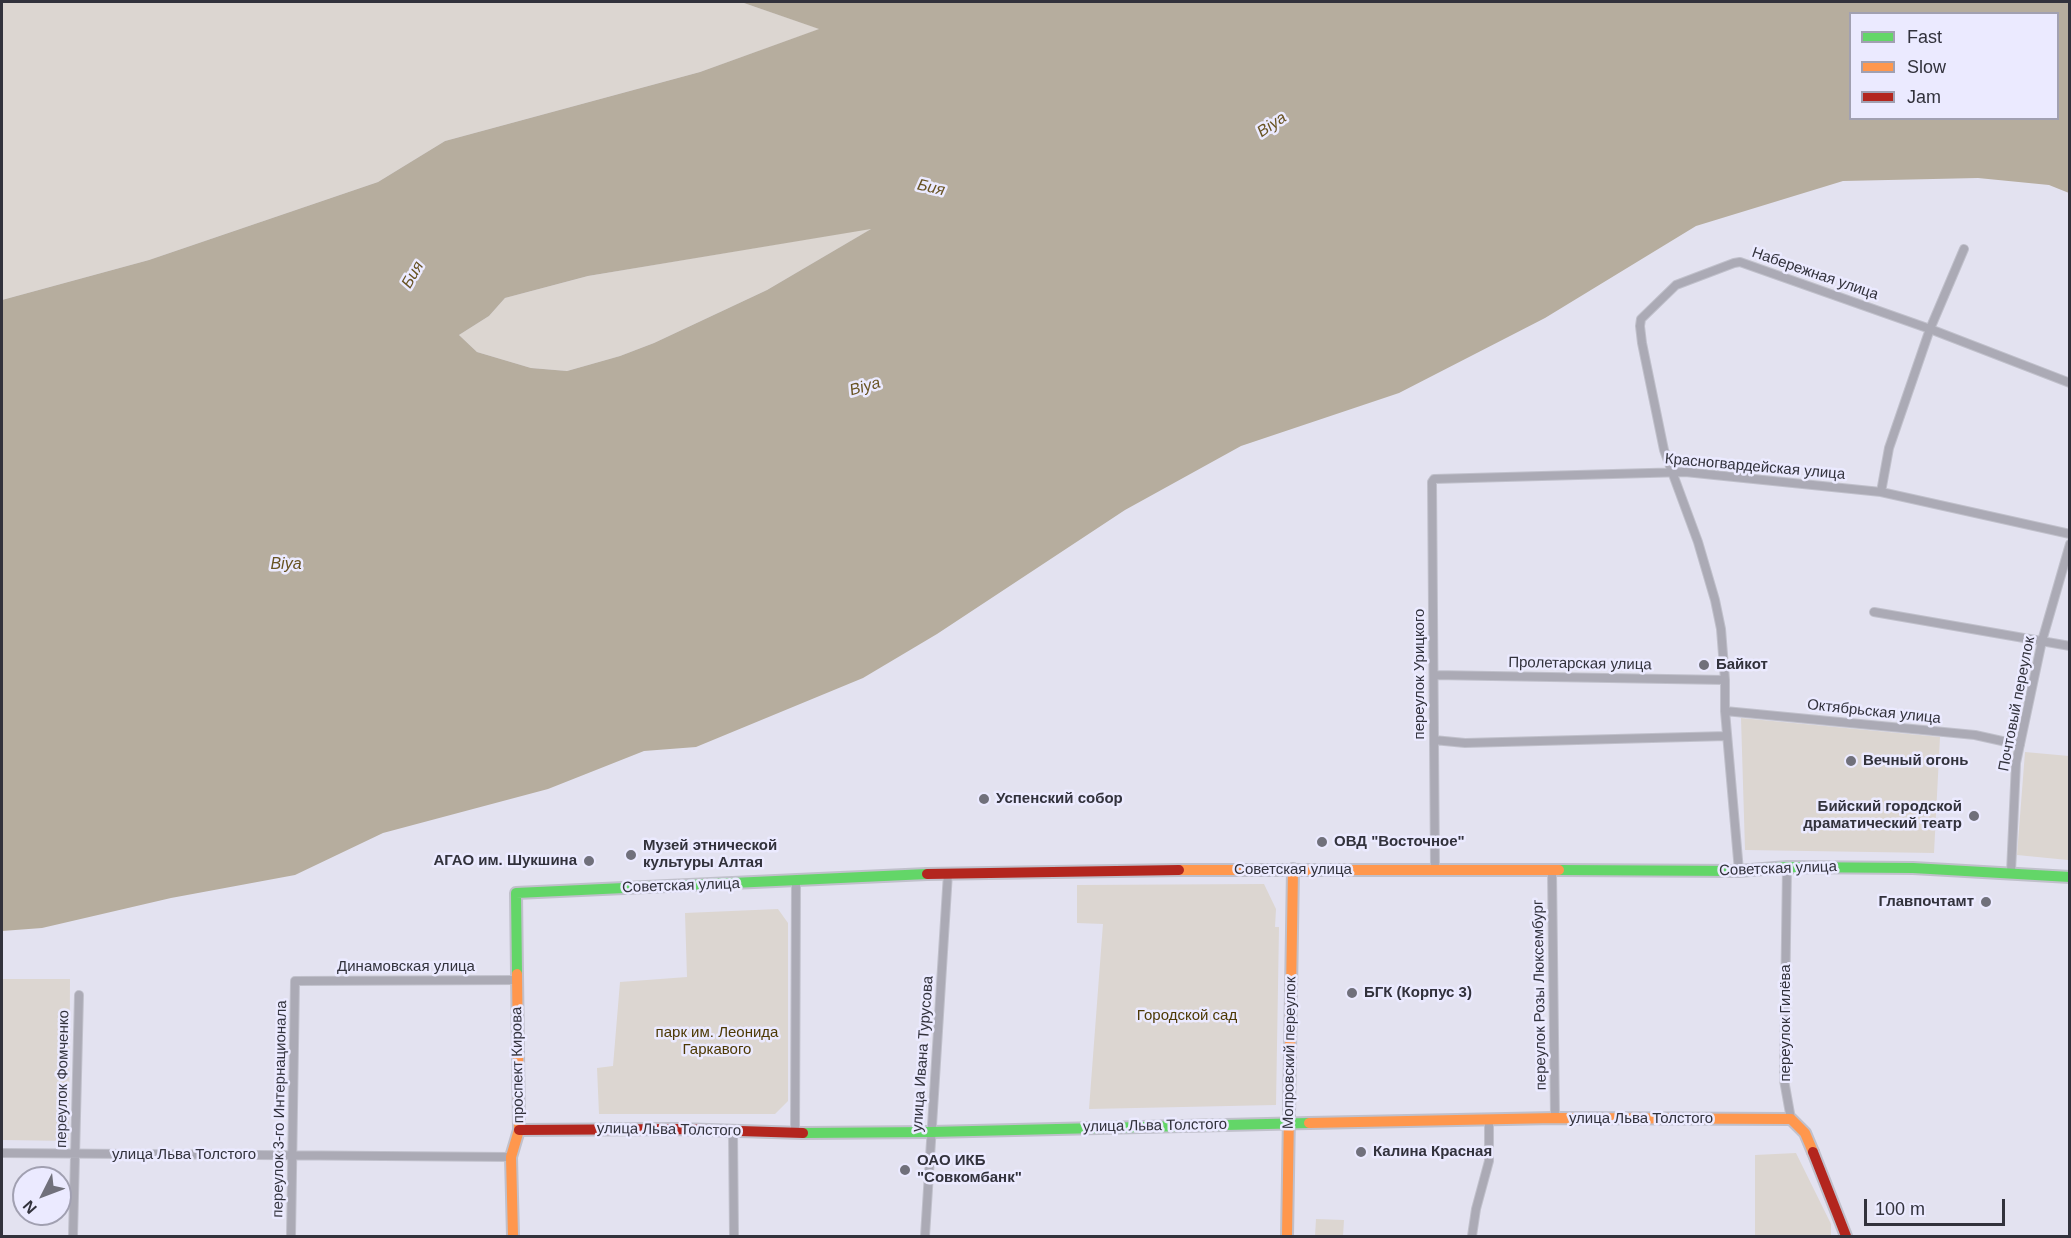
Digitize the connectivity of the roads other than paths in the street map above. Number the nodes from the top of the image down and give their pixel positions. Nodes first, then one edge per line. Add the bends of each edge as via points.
1 (1964, 249) dead end
2 (1930, 329) junction
3 (2070, 383) edge
4 (1673, 472) junction
5 (1434, 479) joint
6 (1881, 492) junction
7 (2070, 534) edge
8 (2070, 543) edge
9 (1874, 612) dead end
10 (2042, 642) junction
11 (2070, 646) edge
12 (1434, 675) junction
13 (1725, 680) junction
14 (1725, 711) junction
15 (1727, 736) junction
16 (1434, 740) junction
17 (2020, 746) junction
18 (1787, 867) junction
19 (1293, 869) junction
20 (1435, 870) junction
21 (1551, 871) junction
22 (1739, 871) junction
23 (2011, 872) junction
24 (948, 873) junction
25 (2070, 877) edge
26 (795, 881) junction
27 (516, 893) joint
28 (517, 980) junction
29 (295, 981) joint
30 (79, 995) dead end
31 (1555, 1118) junction
32 (1791, 1119) junction
33 (1489, 1120) junction
34 (1289, 1124) junction
35 (519, 1130) junction
36 (733, 1131) junction
37 (931, 1132) junction
38 (795, 1133) junction
39 (2, 1154) edge
40 (75, 1154) junction
41 (292, 1155) junction
42 (511, 1157) junction
43 (73, 1236) edge
44 (291, 1236) edge
45 (513, 1236) edge
46 (734, 1236) edge
47 (925, 1236) edge
48 (1287, 1236) edge
49 (1472, 1236) edge
50 (1846, 1236) edge

1 - 2 street
2 - 3 street, Набережная улица
2 - 4 street, Набережная улица via 1740,262 1676,285 1641,319 1640,326 1664,450
2 - 6 street via 1889,448
4 - 5 street, Красногвардейская улица
4 - 6 street, Красногвардейская улица
4 - 13 street via 1715,600
5 - 12 street, переулок Урицкого
6 - 7 street, Красногвардейская улица
8 - 10 street, Почтовый переулок
9 - 10 street
10 - 11 street
10 - 17 street, Почтовый переулок
12 - 13 street, Пролетарская улица
12 - 16 street, переулок Урицкого
13 - 14 street
14 - 15 street
14 - 17 street, Октябрьская улица via 1975,735
15 - 16 street
15 - 22 street
16 - 20 street, переулок Урицкого
17 - 23 street, Почтовый переулок
18 - 22 street, Советская улица
18 - 23 street, Советская улица
18 - 32 street, переулок Гилёва via 1784,1080
19 - 20 street, Советская улица
19 - 24 street, Советская улица
19 - 34 street, Мопровский переулок
20 - 21 street, Советская улица
21 - 22 street, Советская улица
21 - 31 street, переулок Розы Люксембург
23 - 25 street, Советская улица
24 - 26 street, Советская улица
24 - 37 street, улица Ивана Турусова
26 - 27 street, Советская улица
26 - 38 street
27 - 28 street, проспект Кирова
28 - 29 street, Динамовская улица
28 - 35 street, проспект Кирова
29 - 41 street, переулок 3-го Интернационала
30 - 40 street, переулок Фомченко
31 - 32 street, улица Льва Толстого
31 - 33 street, улица Льва Толстого
32 - 50 street, переулок Гилёва via 1805,1133
33 - 34 street, улица Льва Толстого
33 - 49 street via 1489,1161
34 - 37 street, улица Льва Толстого
34 - 48 street, Мопровский переулок
35 - 36 street, улица Льва Толстого
35 - 42 street, проспект Кирова
36 - 38 street, улица Льва Толстого
36 - 46 street
37 - 38 street, улица Льва Толстого
37 - 47 street, улица Ивана Турусова
39 - 40 street, улица Льва Толстого
40 - 41 street, улица Льва Толстого
40 - 43 street, переулок Фомченко
41 - 42 street, улица Льва Толстого
41 - 44 street, переулок 3-го Интернационала
42 - 45 street, проспект Кирова

